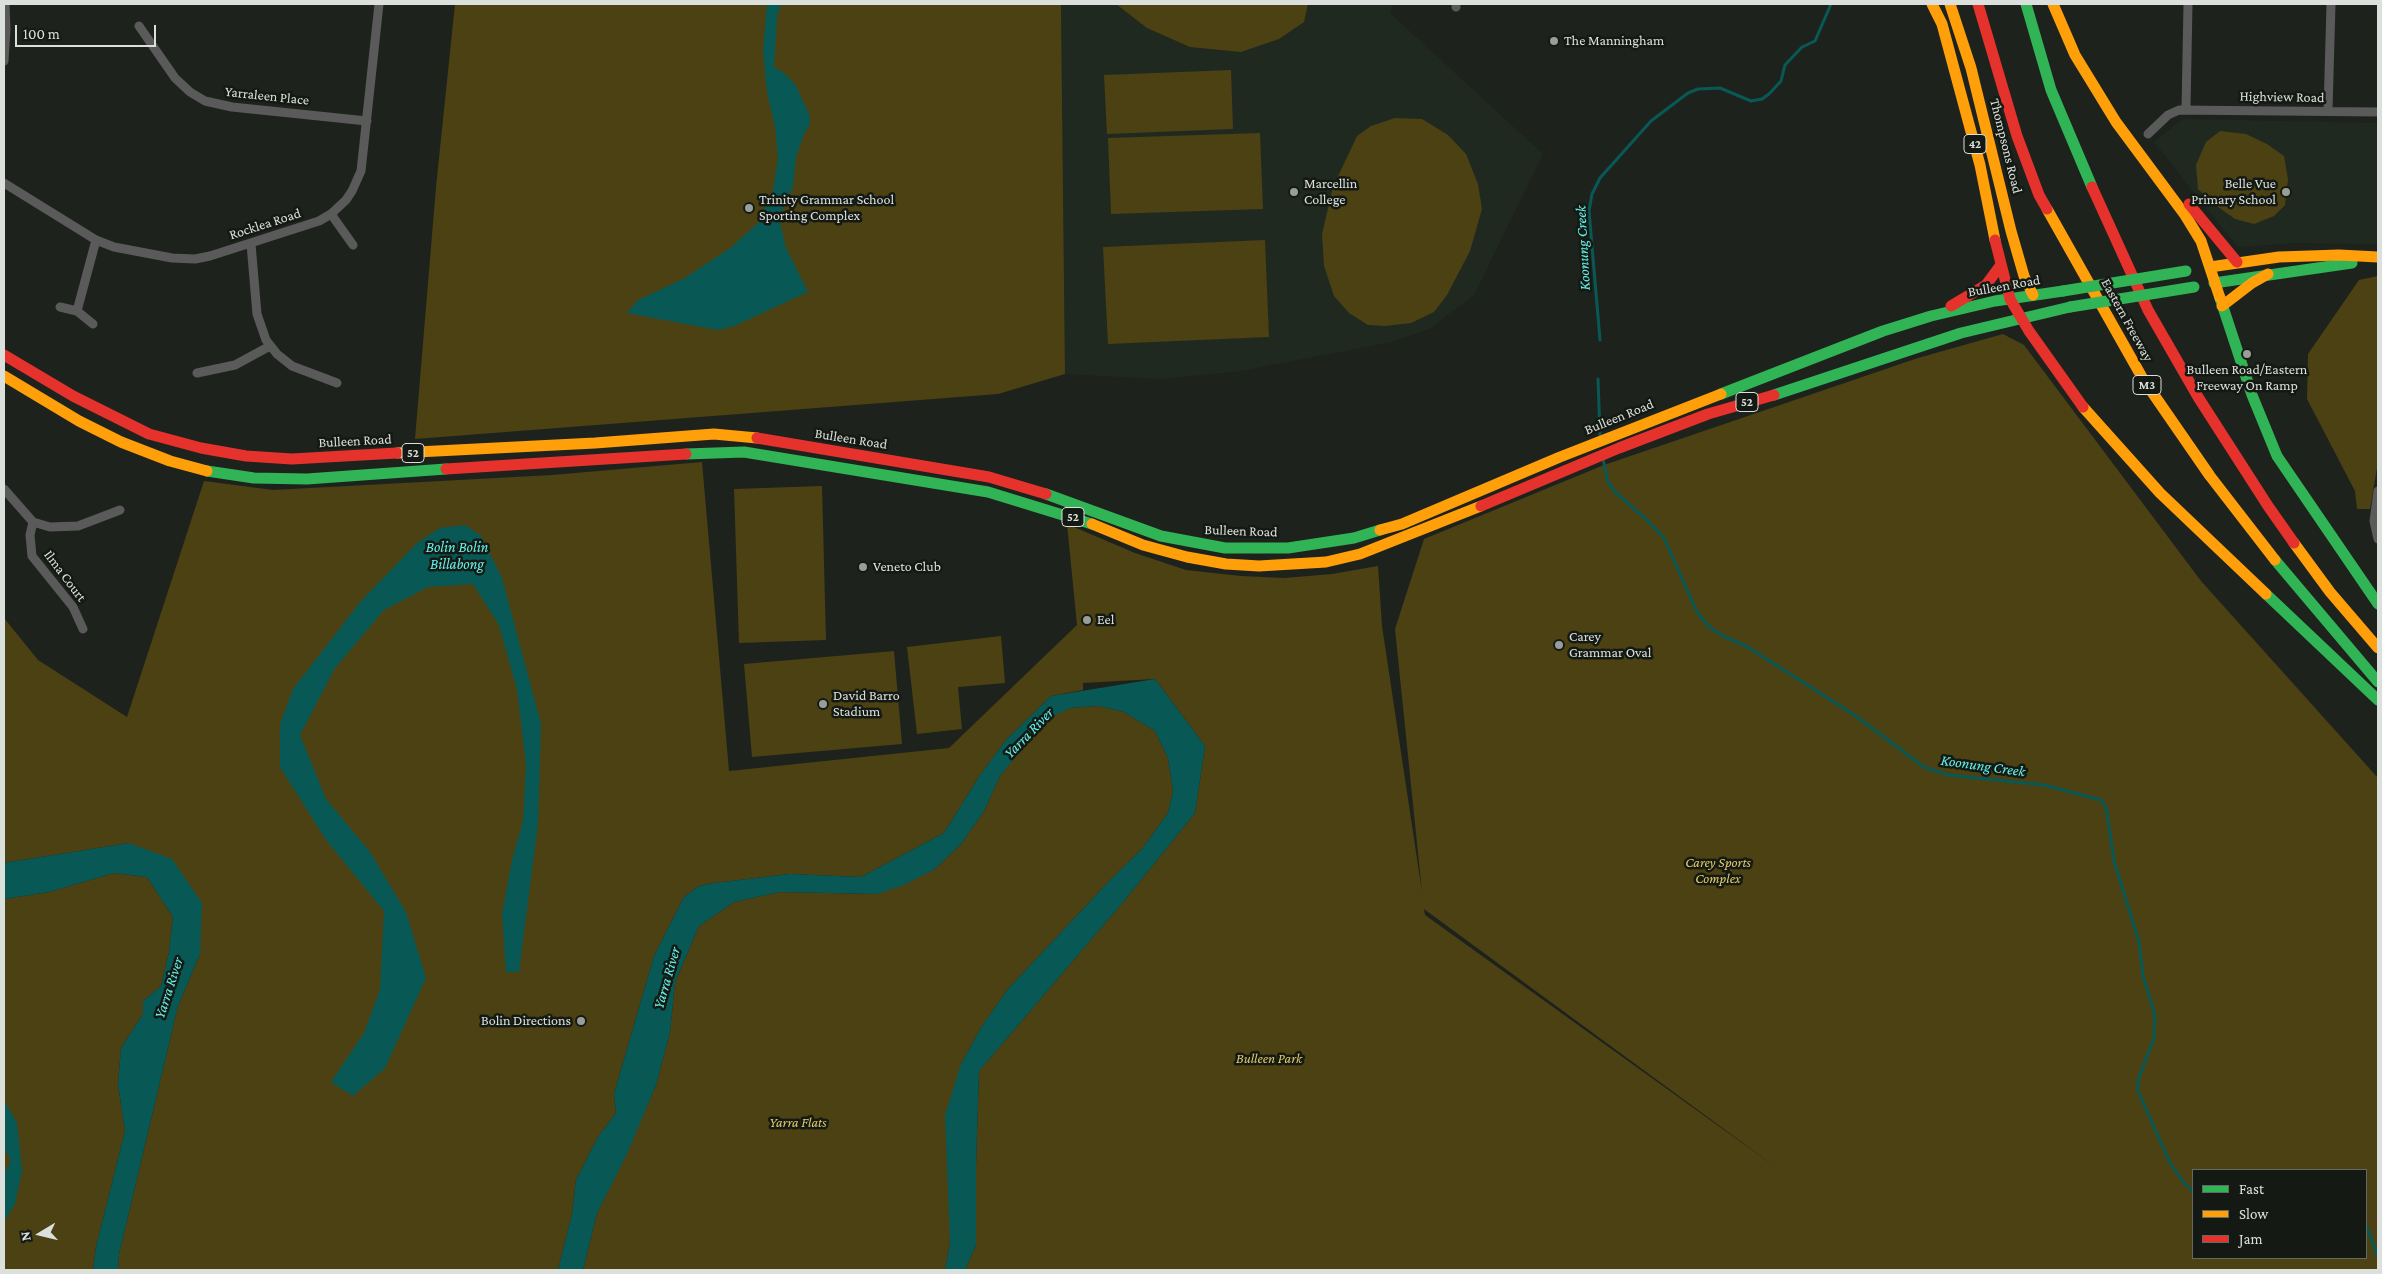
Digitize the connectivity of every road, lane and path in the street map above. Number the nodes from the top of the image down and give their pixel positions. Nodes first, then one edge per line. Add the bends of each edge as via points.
1 (5, 4) edge
2 (378, 4) edge
3 (1932, 4) edge
4 (1950, 4) edge
5 (1978, 4) edge
6 (2027, 4) edge
7 (2053, 4) edge
8 (2188, 4) edge
9 (2330, 4) edge
10 (139, 26) dead end
11 (4, 60) edge
12 (2186, 109) junction
13 (2328, 111) junction
14 (2378, 112) edge
15 (366, 121) junction
16 (2116, 122) junction
17 (2148, 134) dead end
18 (4, 183) edge
19 (331, 214) junction
20 (96, 240) junction
21 (251, 244) junction
22 (353, 245) dead end
23 (2378, 259) edge
24 (2237, 262) junction
25 (2000, 266) junction
26 (2210, 267) junction
27 (2268, 274) junction
28 (2214, 283) junction
29 (2033, 295) junction
30 (2010, 299) junction
31 (2222, 306) junction
32 (60, 307) dead end
33 (77, 311) junction
34 (1931, 316) junction
35 (2021, 317) junction
36 (93, 324) dead end
37 (270, 346) junction
38 (4, 355) edge
39 (197, 373) dead end
40 (4, 376) edge
41 (337, 383) dead end
42 (73, 396) junction
43 (66, 413) junction
44 (4, 489) edge
45 (2378, 491) edge
46 (120, 510) dead end
47 (33, 522) junction
48 (2378, 539) edge
49 (2378, 604) edge
50 (83, 629) dead end
51 (2378, 648) edge
52 (2378, 682) edge
53 (2378, 700) edge

1 - 11 street
2 - 15 street, Rocklea Road
3 - 25 main road, 42 via 1942,24 1980,165
4 - 29 main road, Thompsons Road / 42 via 1983,112 2019,257
5 - 52 main road, Eastern Freeway / M3 via 2003,94 2039,195 2143,379 2210,476 2276,561
6 - 51 main road, Eastern Freeway via 2052,90 2137,286 2175,358 2239,463 2292,541
7 - 16 main road via 2075,55
8 - 12 street
9 - 13 street
10 - 15 street, Yarraleen Place via 182,86 212,103
12 - 13 street, Highview Road
12 - 17 street via 2171,113
13 - 14 street, Highview Road
15 - 19 street, Rocklea Road via 357,181 346,200
16 - 24 main road
16 - 26 main road via 2195,229
18 - 20 street, Rocklea Road
19 - 21 street, Rocklea Road
19 - 22 street
20 - 21 street, Rocklea Road via 131,250 187,259
20 - 33 street
21 - 37 street via 257,314
23 - 24 main road, Bulleen Road via 2339,255
23 - 27 main road, Bulleen Road
24 - 26 main road, Bulleen Road
25 - 30 main road, 42
25 - 34 main road via 1986,285
26 - 28 main road
26 - 29 main road, Bulleen Road, bridge
27 - 28 main road, Bulleen Road
27 - 31 main road
28 - 31 main road
28 - 35 main road, Bulleen Road, bridge
29 - 30 main road, Bulleen Road / 52
30 - 34 main road, Bulleen Road / 52
30 - 35 main road, 42
31 - 49 main road via 2252,395 2278,456
32 - 33 street
33 - 36 street
34 - 42 main road, Bulleen Road / 52 via 1855,341 1560,456 1383,530 1288,548 1225,548 1162,536 1039,491 989,477 755,438 714,434 283,459 201,448 149,434
35 - 43 main road, Bulleen Road / 52 via 1708,414 1360,554 1326,562 1259,566 1226,564 1142,545 1077,518 988,492 785,457 704,452 307,479 254,478 210,472 142,452
35 - 53 main road via 2089,415 2154,486
37 - 39 street via 235,364
37 - 41 street via 292,366
38 - 42 main road, Bulleen Road / 52
40 - 43 main road, Bulleen Road / 52
42 - 43 main road via 80,407 80,414
44 - 47 street
45 - 48 street via 2374,529
46 - 47 street via 78,526 50,527
47 - 50 street, Ilma Court via 30,535 32,556 73,607

